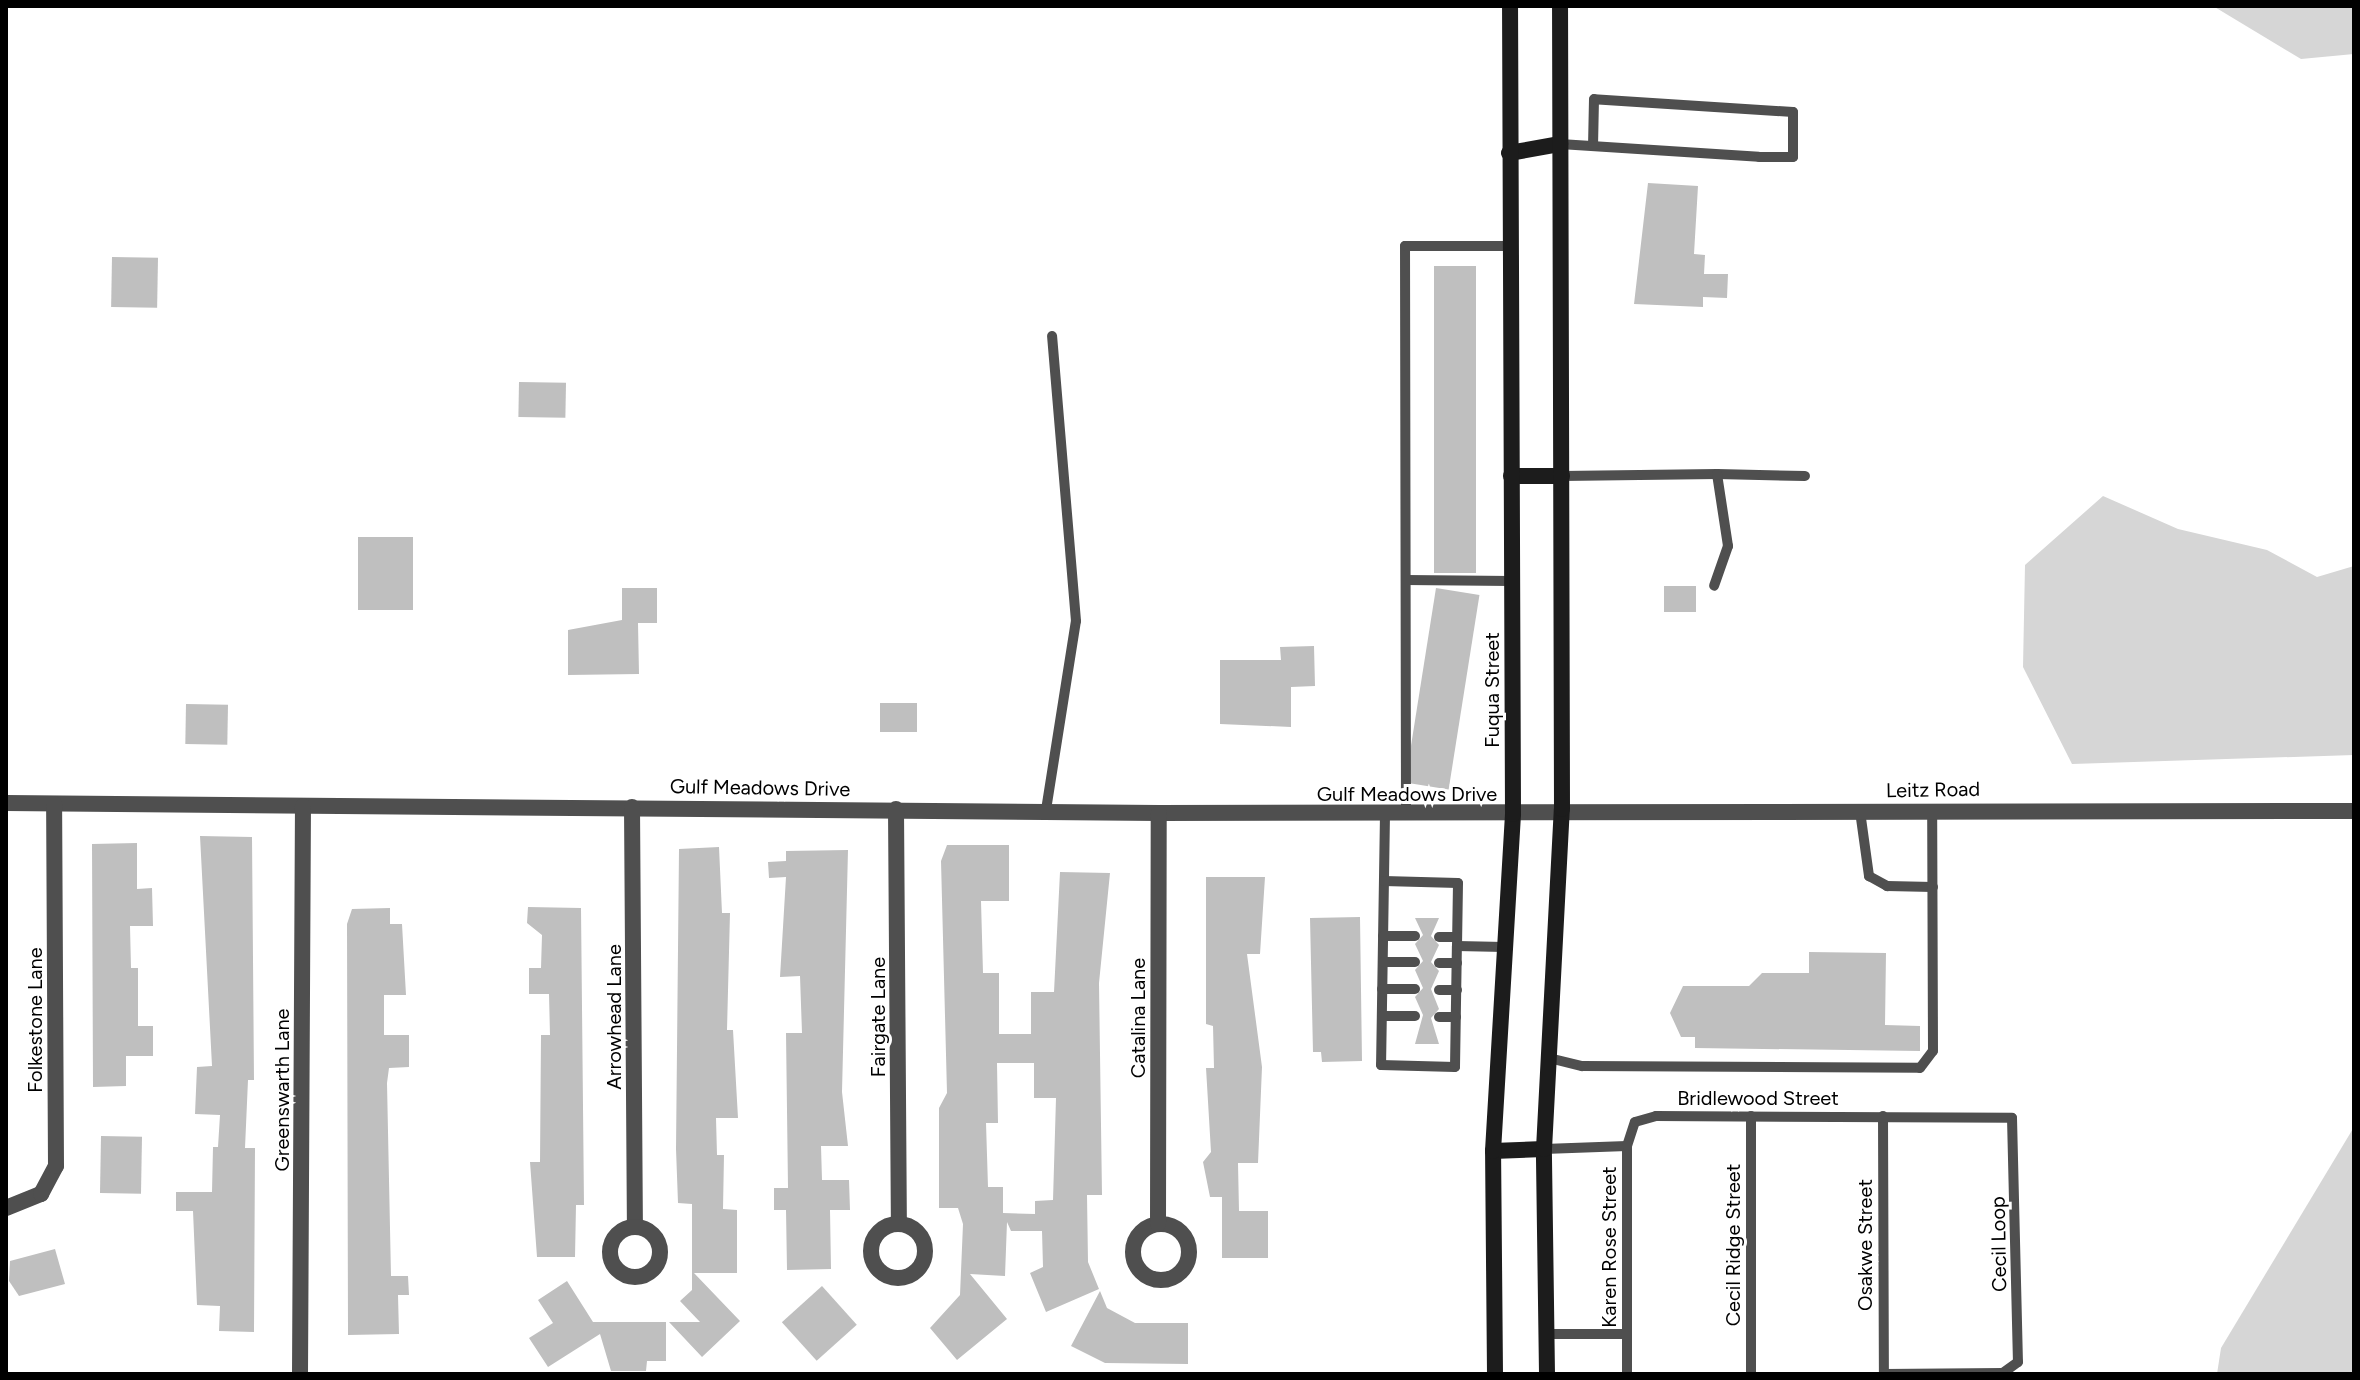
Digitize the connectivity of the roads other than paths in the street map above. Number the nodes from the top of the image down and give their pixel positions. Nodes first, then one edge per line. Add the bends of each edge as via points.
1 (1510, 6) edge
2 (1560, 6) edge
3 (1560, 144) junction
4 (1593, 146) junction
5 (1509, 153) junction
6 (1509, 246) junction
7 (1052, 336) dead end
8 (1717, 474) junction
9 (1511, 476) junction
10 (1562, 476) junction
11 (1805, 476) dead end
12 (1406, 580) junction
13 (1511, 581) junction
14 (1714, 586) dead end
15 (6, 803) edge
16 (54, 804) junction
17 (303, 806) junction
18 (632, 807) junction
19 (896, 809) junction
20 (1562, 809) junction
21 (1932, 809) junction
22 (1046, 810) junction
23 (1860, 811) junction
24 (2354, 811) edge
25 (1159, 813) junction
26 (1406, 813) junction
27 (1385, 814) junction
28 (1513, 814) junction
29 (1384, 881) junction
30 (1933, 887) junction
31 (1383, 936) junction
32 (1415, 936) dead end
33 (1439, 937) dead end
34 (1457, 942) junction
35 (1504, 947) junction
36 (1383, 962) junction
37 (1415, 962) dead end
38 (1439, 963) dead end
39 (1457, 963) junction
40 (1382, 989) junction
41 (1415, 989) dead end
42 (1439, 990) dead end
43 (1457, 990) junction
44 (1382, 1016) junction
45 (1415, 1016) dead end
46 (1439, 1017) dead end
47 (1456, 1017) junction
48 (1549, 1058) junction
49 (1751, 1116) junction
50 (1883, 1116) junction
51 (1635, 1122) joint
52 (1627, 1146) junction
53 (1544, 1149) junction
54 (1493, 1151) junction
55 (6, 1208) edge
56 (899, 1224) dead end
57 (1158, 1224) dead end
58 (635, 1226) dead end
59 (1547, 1334) junction
60 (1627, 1334) junction
61 (300, 1374) edge
62 (1495, 1374) edge
63 (1547, 1374) edge
64 (1627, 1374) edge
65 (1751, 1374) edge
66 (1884, 1374) edge

1 - 5 main road, Fuqua Street
2 - 3 main road
3 - 4 lane
3 - 5 main road
3 - 10 main road
4 - 4 lane via 1594,99 1793,112 1793,157
5 - 6 main road, Fuqua Street
6 - 9 main road, Fuqua Street
6 - 12 lane via 1405,246
7 - 22 lane via 1076,621
8 - 10 lane
8 - 11 lane
8 - 14 lane via 1728,546
9 - 10 main road
9 - 13 main road, Fuqua Street
10 - 20 main road
12 - 13 lane
12 - 26 lane
13 - 28 main road, Fuqua Street
15 - 16 street, Gulf Meadows Drive
16 - 17 street, Gulf Meadows Drive
16 - 55 street, Folkestone Lane via 56,1166 41,1194
17 - 18 street, Gulf Meadows Drive
17 - 61 street, Greenswarth Lane
18 - 19 street, Gulf Meadows Drive
18 - 58 street, Arrowhead Lane
19 - 22 street, Gulf Meadows Drive
19 - 56 street, Fairgate Lane
20 - 23 street, Leitz Road
20 - 28 street, Leitz Road
20 - 48 main road
21 - 23 street, Leitz Road
21 - 24 street, Leitz Road
21 - 30 lane
22 - 25 street, Gulf Meadows Drive
23 - 30 lane via 1869,876 1887,886
25 - 27 street, Gulf Meadows Drive
25 - 57 street, Catalina Lane
26 - 27 street, Gulf Meadows Drive
26 - 28 street, Gulf Meadows Drive
27 - 29 lane
28 - 35 main road, Fuqua Street
29 - 31 lane
29 - 34 lane via 1458,883
30 - 48 lane via 1933,1051 1920,1068 1582,1066
31 - 32 lane
31 - 36 lane
33 - 34 lane
34 - 35 lane
34 - 39 lane
35 - 54 main road, Fuqua Street
36 - 37 lane
36 - 40 lane
38 - 39 lane
39 - 43 lane
40 - 41 lane
40 - 44 lane
42 - 43 lane
43 - 47 lane
44 - 45 lane
44 - 47 lane via 1381,1065 1455,1067
46 - 47 lane
48 - 53 main road
49 - 50 lane, Bridlewood Street
49 - 51 lane, Bridlewood Street
49 - 65 lane, Cecil Ridge Street
50 - 66 lane, Osakwe Street
50 - 66 lane, Cecil Loop via 2012,1118 2018,1362 2003,1373
51 - 52 lane, Karen Rose Street
52 - 53 lane
52 - 60 lane, Karen Rose Street
53 - 54 main road
53 - 59 main road
54 - 62 main road, Fuqua Street
59 - 60 lane
59 - 63 main road
60 - 64 lane, Karen Rose Street

